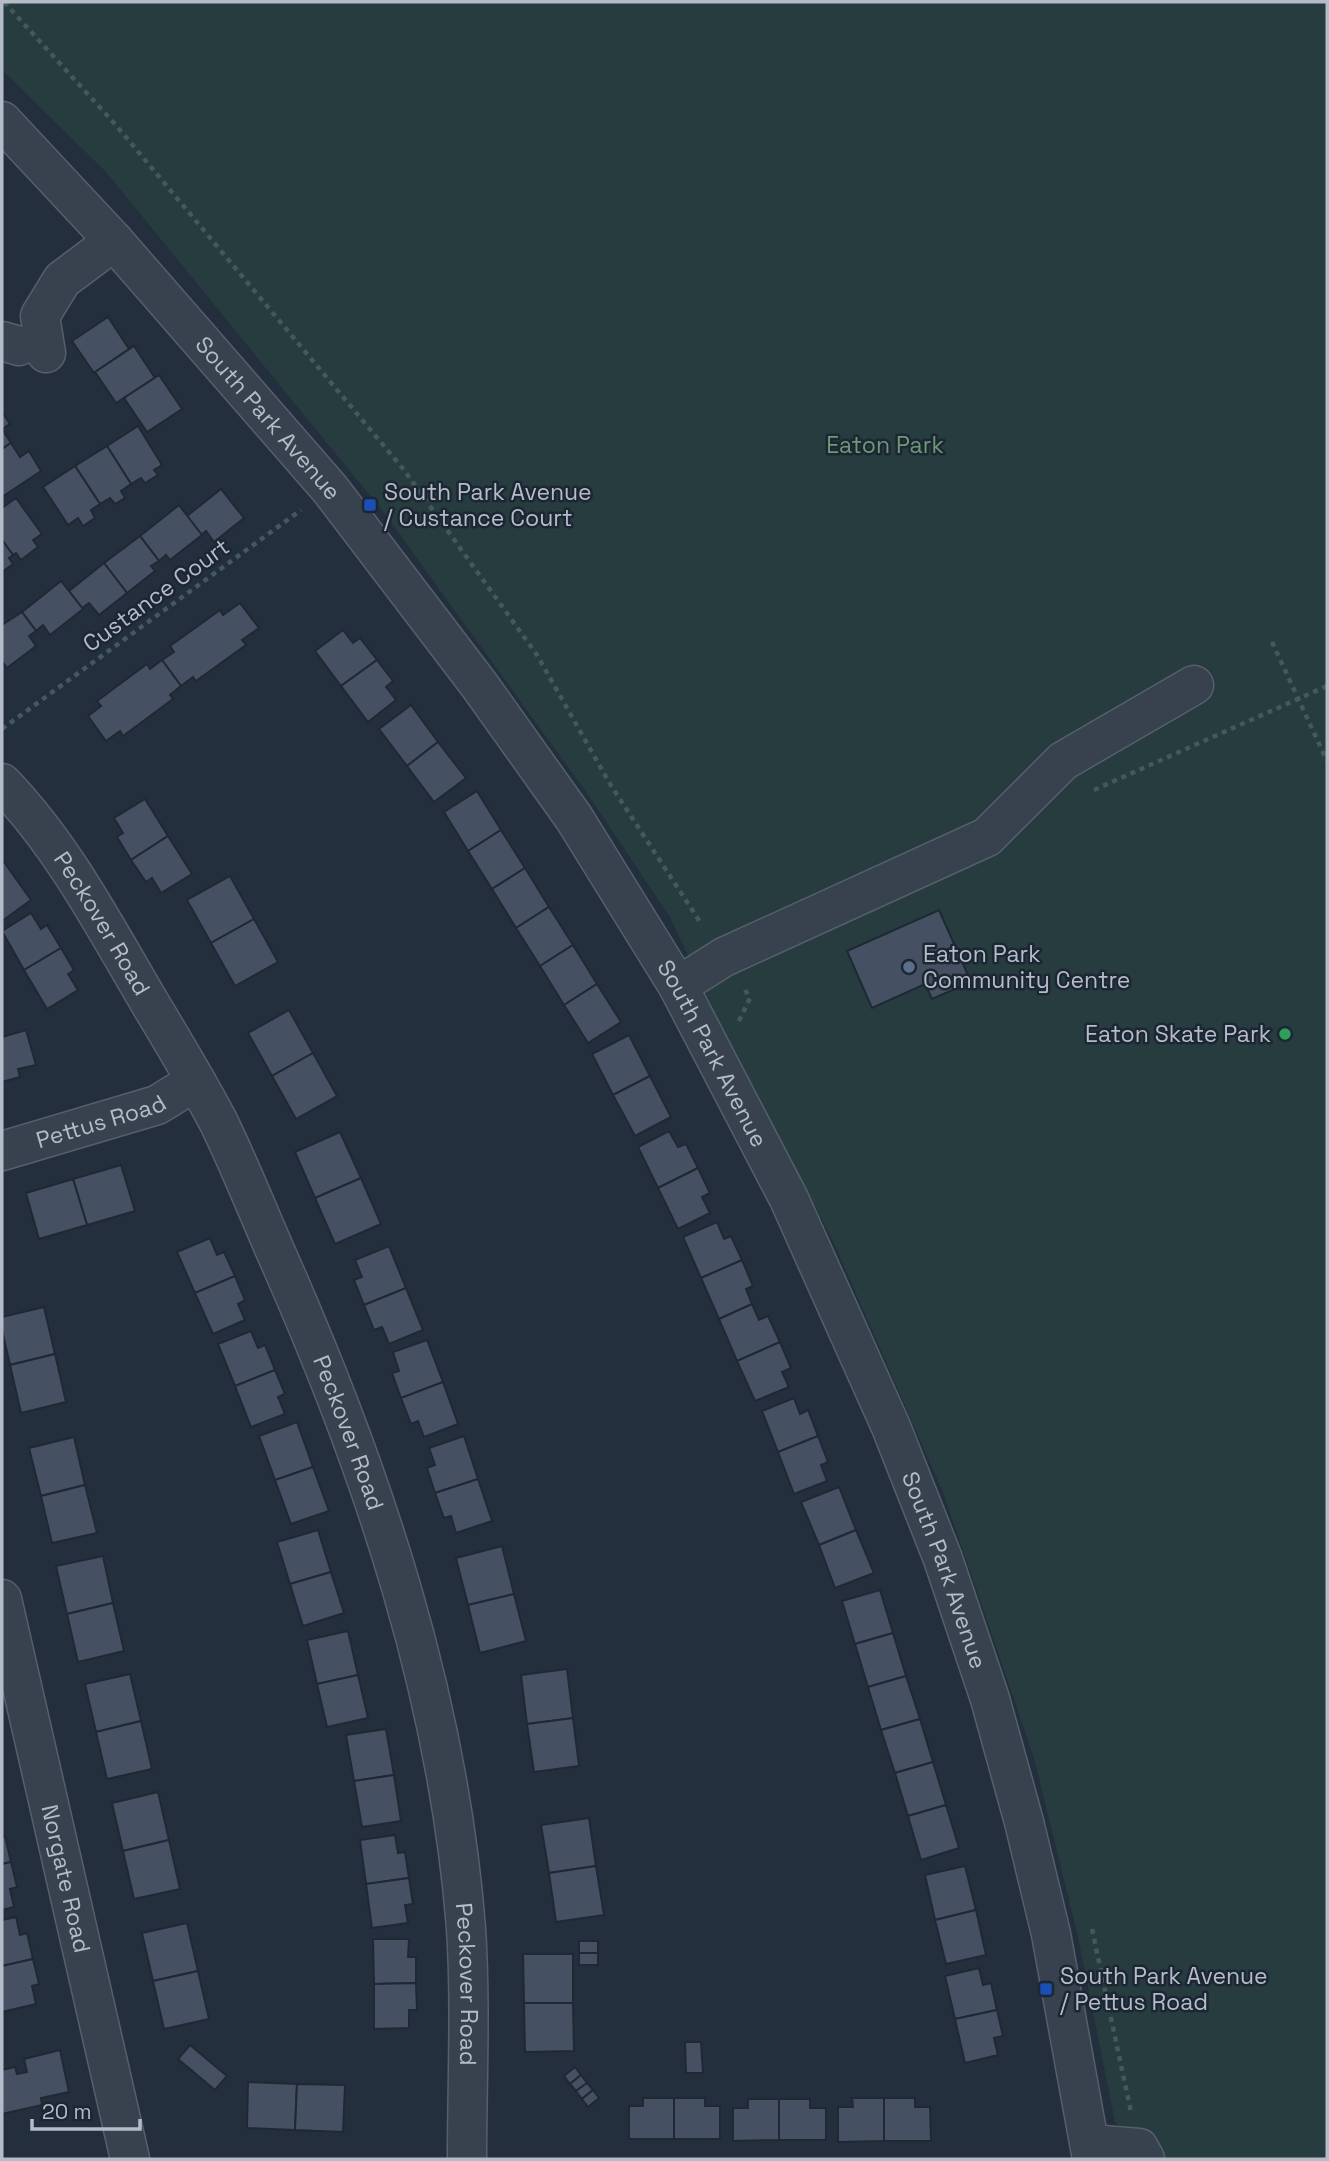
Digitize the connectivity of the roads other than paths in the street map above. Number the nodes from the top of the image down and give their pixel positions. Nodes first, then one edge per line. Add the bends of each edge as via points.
1 (2, 121) edge
2 (114, 241) junction
3 (26, 345) edge
4 (1194, 685) dead end
5 (2, 783) edge
6 (678, 986) junction
7 (196, 1081) junction
8 (2, 1151) edge
9 (2, 1599) edge
10 (1091, 2152) edge
11 (130, 2159) edge
12 (467, 2159) edge
13 (1145, 2159) edge

1 - 2 street, South Park Avenue
2 - 3 street via 62,280
2 - 6 street, South Park Avenue via 330,489 480,686 566,807
4 - 6 street via 1063,761 987,837 947,855 909,846 786,902 723,957
5 - 7 street, Peckover Road via 89,901
6 - 10 street, South Park Avenue via 789,1199 891,1427 943,1559 990,1699 1024,1822 1051,1934
7 - 8 street, Pettus Road via 157,1105
7 - 12 street, Peckover Road via 318,1348 382,1522 429,1693 453,1817 466,1930
9 - 11 street, Norgate Road
10 - 13 street via 1139,2148

